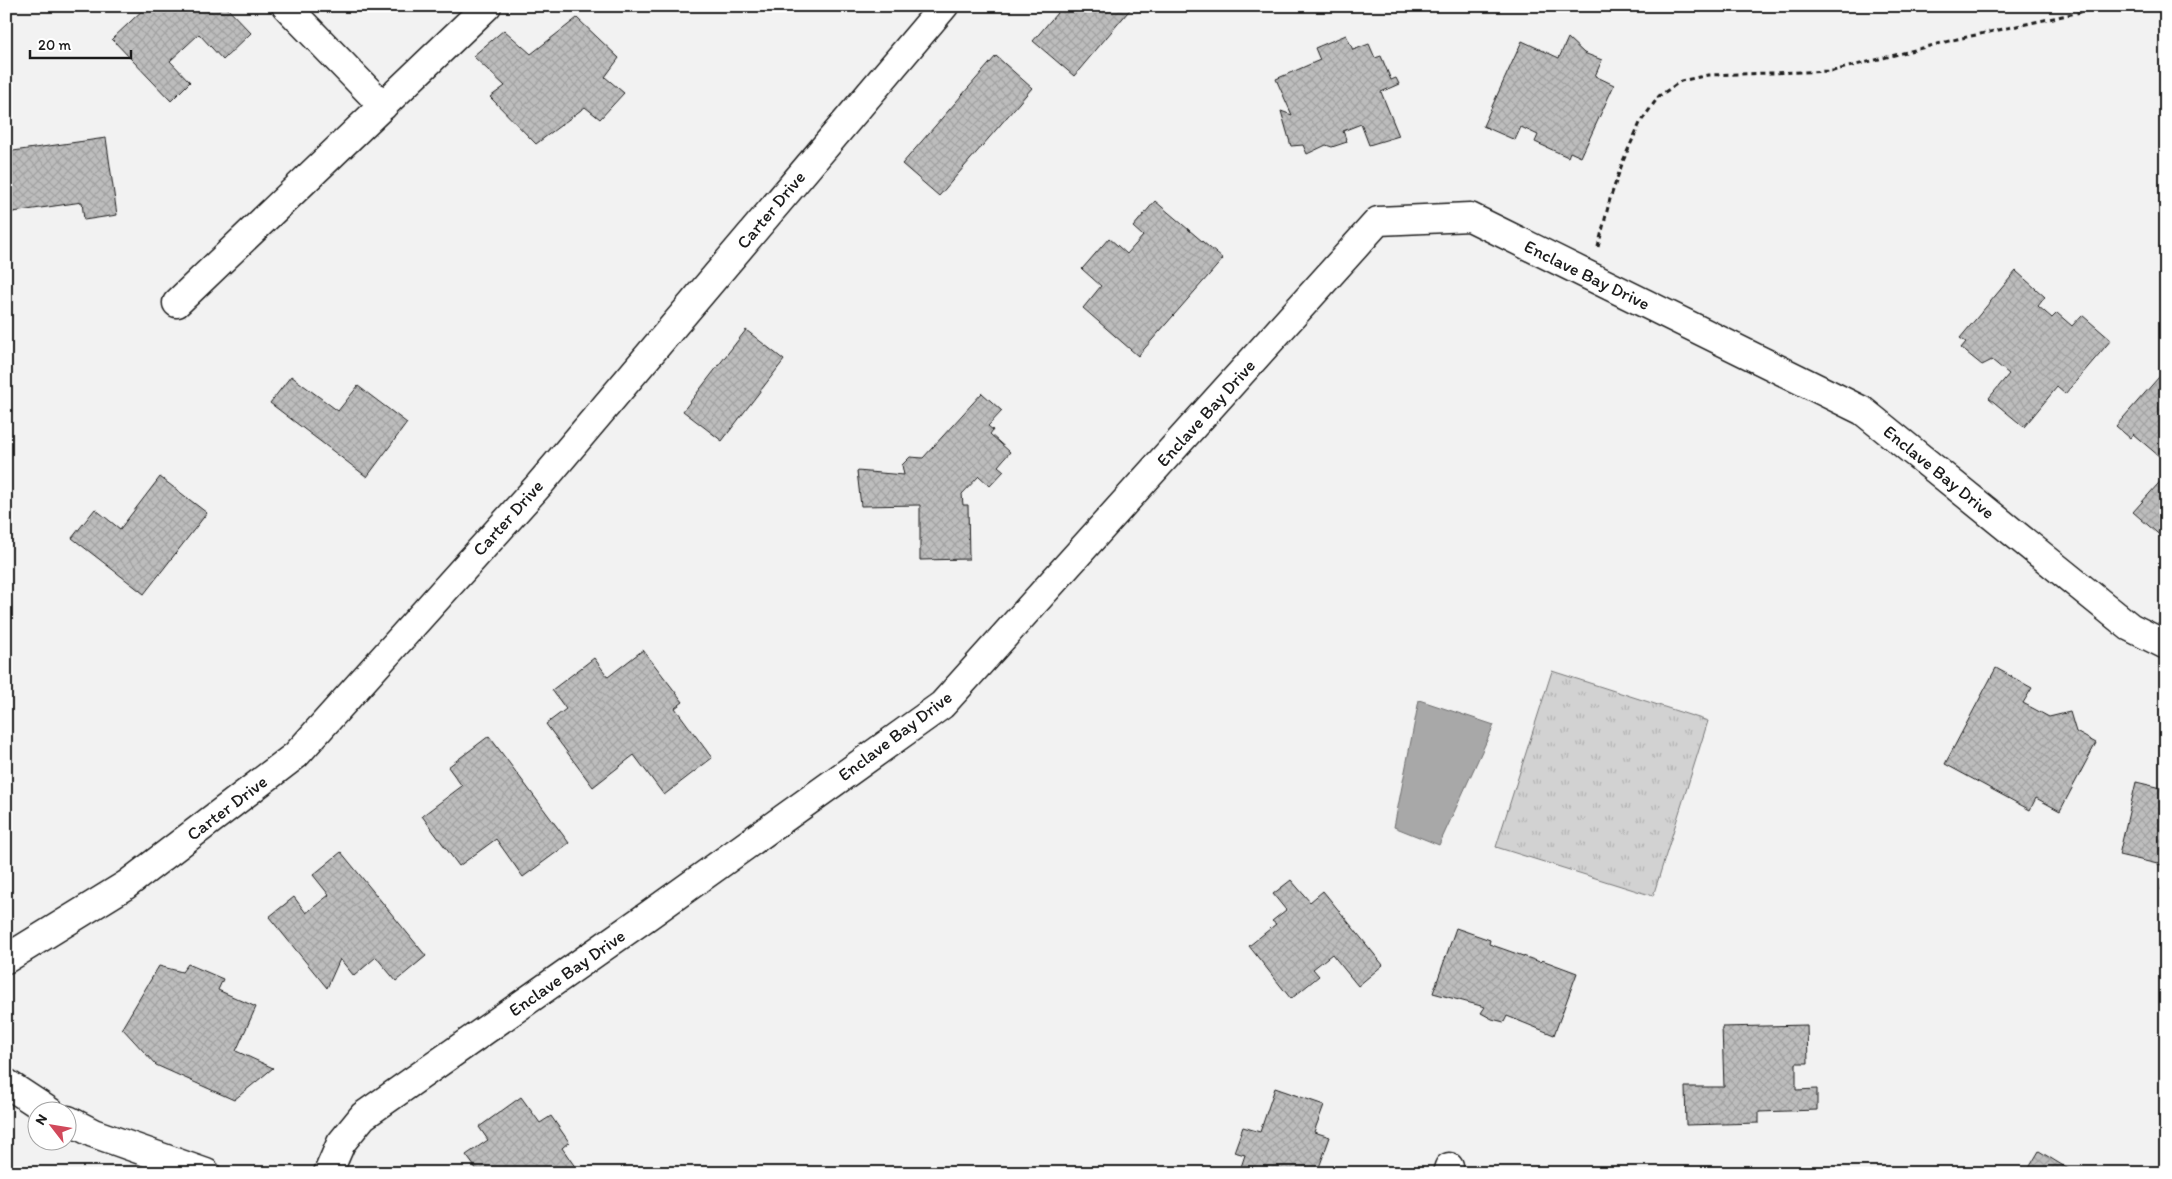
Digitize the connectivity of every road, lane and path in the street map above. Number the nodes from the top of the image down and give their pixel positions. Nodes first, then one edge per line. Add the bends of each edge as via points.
1 (286, 6) edge
2 (487, 6) edge
3 (944, 6) edge
4 (2108, 6) edge
5 (383, 106) junction
6 (1591, 277) junction
7 (177, 303) dead end
8 (2166, 645) edge
9 (6, 959) edge
10 (6, 1083) edge
11 (35, 1102) edge
12 (78, 1125) edge
13 (206, 1173) edge
14 (328, 1173) edge

1 - 5 street
2 - 5 street
3 - 9 street, Carter Drive via 538,485 296,754 126,885
4 - 6 path via 1952,40 1833,72 1708,74 1682,81 1659,96 1640,123 1610,199
5 - 7 street
6 - 8 street, Enclave Bay Drive via 1863,411 2130,627
6 - 14 street, Enclave Bay Drive via 1470,217 1378,221 942,705 363,1116 341,1143
10 - 11 street
12 - 13 street

